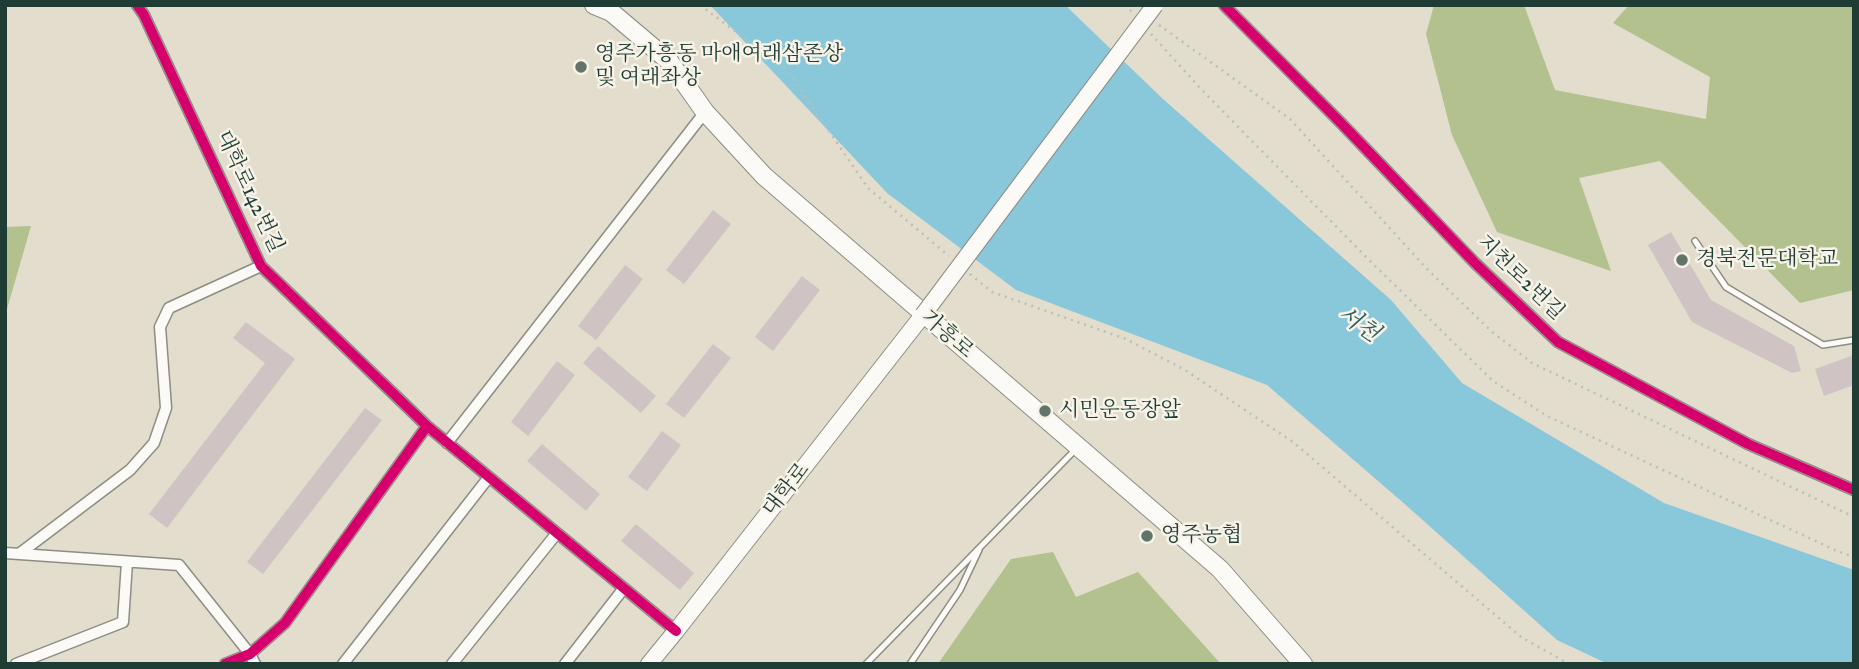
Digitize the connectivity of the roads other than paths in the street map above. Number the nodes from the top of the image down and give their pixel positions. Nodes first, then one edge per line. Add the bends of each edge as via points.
1 (137, 5) edge
2 (594, 5) edge
3 (1156, 5) edge
4 (1224, 5) edge
5 (705, 112) junction
6 (1695, 241) dead end
7 (261, 266) junction
8 (923, 314) junction
9 (1854, 341) edge
10 (427, 426) junction
11 (447, 443) junction
12 (1078, 447) junction
13 (489, 477) junction
14 (1854, 490) edge
15 (557, 533) junction
16 (982, 545) junction
17 (5, 553) edge
18 (19, 554) junction
19 (127, 562) junction
20 (624, 588) junction
21 (676, 631) junction
22 (253, 659) edge
23 (869, 663) edge
24 (16, 664) edge
25 (225, 664) edge
26 (342, 664) edge
27 (452, 664) edge
28 (565, 664) edge
29 (649, 664) edge
30 (910, 664) edge
31 (1303, 664) edge

1 - 7 street, 대학로142번길
2 - 5 main road, 가흥로 via 611,12 669,61
3 - 8 main road, 대학로, bridge
4 - 14 street, 지천로2번길 via 1558,342 1748,444
5 - 8 main road, 가흥로 via 764,176
5 - 11 street
6 - 9 lane via 1726,287 1823,345
7 - 10 street, 대학로142번길
7 - 18 street via 169,307 160,327 166,408 154,443 130,470
8 - 12 main road, 가흥로
8 - 21 main road, 대학로
10 - 11 street, 대학로142번길
10 - 22 street via 285,623
11 - 13 street, 대학로142번길
12 - 16 lane
12 - 31 main road, 가흥로 via 1220,569
13 - 15 street, 대학로142번길
13 - 26 street
15 - 20 street, 대학로142번길
15 - 27 street
16 - 23 lane
16 - 30 lane via 960,590
17 - 18 street
18 - 19 street
19 - 22 street via 179,565
19 - 24 street via 123,622
20 - 21 street, 대학로142번길
20 - 28 street
21 - 29 main road, 대학로
22 - 25 street

